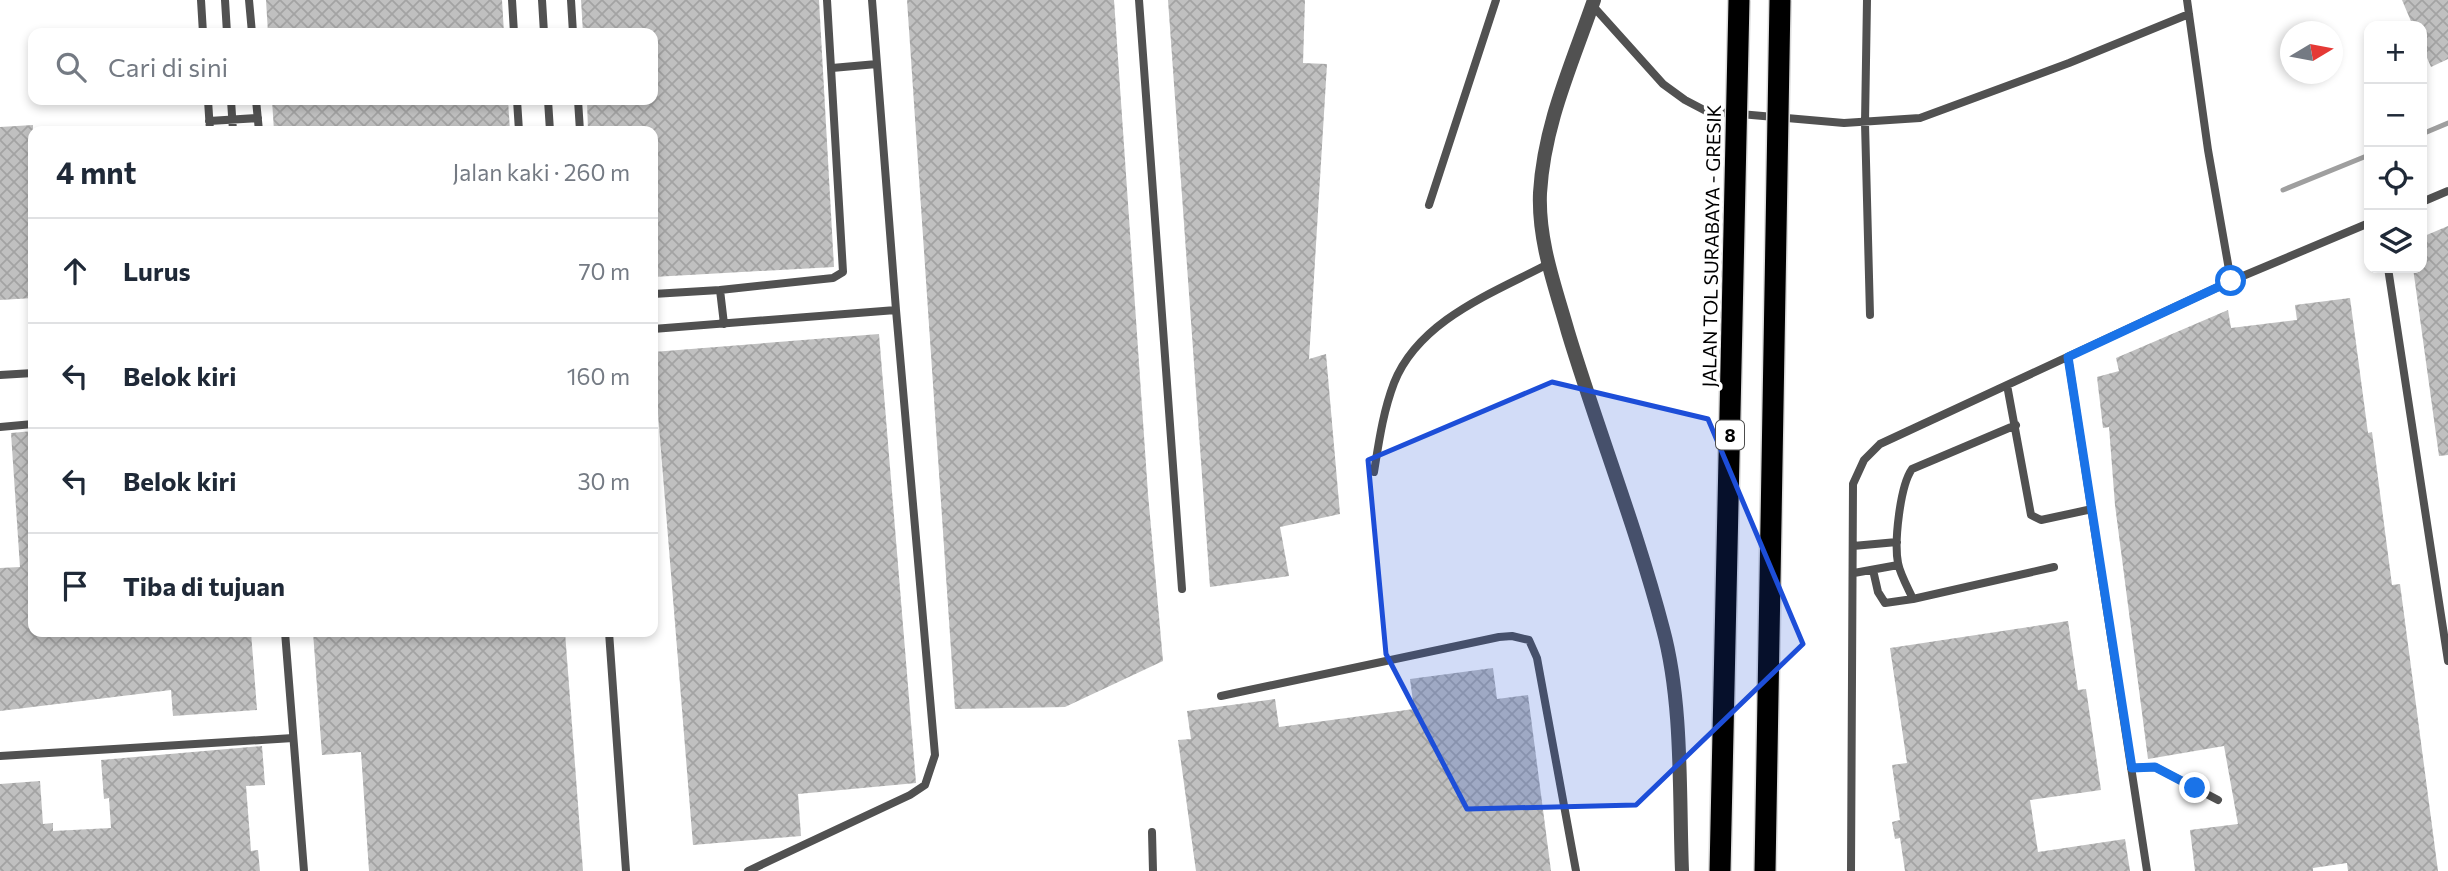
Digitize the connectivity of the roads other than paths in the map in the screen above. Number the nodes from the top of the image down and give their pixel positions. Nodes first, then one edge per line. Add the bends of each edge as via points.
1 (201, 0) edge
2 (225, 0) edge
3 (249, 0) edge
4 (512, 0) edge
5 (542, 0) edge
6 (571, 0) edge
7 (827, 0) edge
8 (872, 0) edge
9 (1139, 0) edge
10 (1496, 0) edge
11 (1739, 0) edge
12 (1780, 0) edge
13 (1867, 0) edge
14 (2187, 0) edge
15 (1593, 2) edge
16 (2189, 14) junction
17 (203, 28) edge
18 (227, 28) edge
19 (251, 28) edge
20 (514, 28) edge
21 (544, 28) edge
22 (573, 28) edge
23 (877, 64) junction
24 (832, 68) junction
25 (208, 105) edge
26 (231, 105) edge
27 (257, 105) edge
28 (517, 105) edge
29 (548, 105) edge
30 (578, 105) edge
31 (232, 118) junction
32 (258, 118) junction
33 (209, 121) junction
34 (1865, 123) junction
35 (210, 126) edge
36 (233, 126) edge
37 (259, 126) edge
38 (519, 126) edge
39 (550, 126) edge
40 (580, 126) edge
41 (2448, 191) edge
42 (2427, 200) edge
43 (1429, 205) dead end
44 (2364, 225) edge
45 (1548, 264) junction
46 (2389, 273) edge
47 (2231, 281) junction
48 (720, 290) junction
49 (658, 294) edge
50 (896, 310) junction
51 (1870, 315) dead end
52 (724, 324) junction
53 (658, 330) edge
54 (2068, 357) junction
55 (28, 373) edge
56 (0, 376) edge
57 (2007, 385) junction
58 (28, 424) edge
59 (2016, 425) junction
60 (0, 427) edge
61 (1374, 472) dead end
62 (2092, 509) junction
63 (1897, 542) junction
64 (1853, 546) junction
65 (1898, 565) junction
66 (2054, 567) dead end
67 (1873, 570) junction
68 (1854, 573) junction
69 (1182, 589) dead end
70 (1913, 599) junction
71 (285, 637) edge
72 (610, 637) edge
73 (2448, 661) edge
74 (1221, 696) dead end
75 (293, 738) junction
76 (0, 756) edge
77 (2132, 768) junction
78 (2218, 800) dead end
79 (1152, 832) dead end
80 (304, 871) edge
81 (626, 871) edge
82 (748, 871) edge
83 (1153, 871) edge
84 (1576, 871) edge
85 (1682, 871) edge
86 (1720, 871) edge
87 (1765, 871) edge
88 (1852, 871) edge
89 (2147, 871) edge

1 - 17 lane
2 - 18 lane
3 - 19 lane
4 - 20 lane
5 - 21 lane
6 - 22 lane
7 - 24 lane
8 - 23 lane
9 - 69 lane
10 - 43 lane
11 - 86 highway, JALAN TOL SURABAYA - GRESIK / 8, bridge
12 - 87 highway, 8, bridge
13 - 34 lane
14 - 16 lane
15 - 34 lane via 1663,84 1706,111
15 - 45 street via 1546,144 1540,194
16 - 34 lane via 1920,118
16 - 47 lane
23 - 24 lane
23 - 50 lane
24 - 48 lane via 843,272 832,278
25 - 33 lane
26 - 31 lane
27 - 32 lane
28 - 38 lane
29 - 39 lane
30 - 40 lane
31 - 32 lane
31 - 33 lane
31 - 36 lane
32 - 37 lane
33 - 35 lane
34 - 51 lane
41 - 42 lane
44 - 47 lane
45 - 61 lane via 1462,309 1410,355 1395,380 1383,417
45 - 85 street via 1663,629 1674,679
46 - 73 lane
47 - 54 lane
48 - 49 lane
48 - 52 lane
50 - 52 lane
50 - 82 lane via 935,755 929,778 910,795
52 - 53 lane
54 - 57 lane
54 - 62 lane
55 - 56 lane
57 - 59 lane
57 - 64 lane via 1880,444 1864,460 1853,484
58 - 60 lane
59 - 62 lane via 2031,515 2041,520
59 - 63 lane via 1912,469 1904,485
62 - 77 lane
63 - 64 lane
63 - 65 lane
64 - 68 lane
65 - 67 lane
65 - 70 lane
66 - 70 lane
67 - 68 lane
67 - 70 lane via 1885,603
68 - 88 lane
71 - 75 lane
72 - 81 lane
74 - 84 lane via 1499,637 1529,640 1537,658
75 - 76 lane
75 - 80 lane
77 - 78 lane via 2155,767
77 - 89 lane
79 - 83 lane

